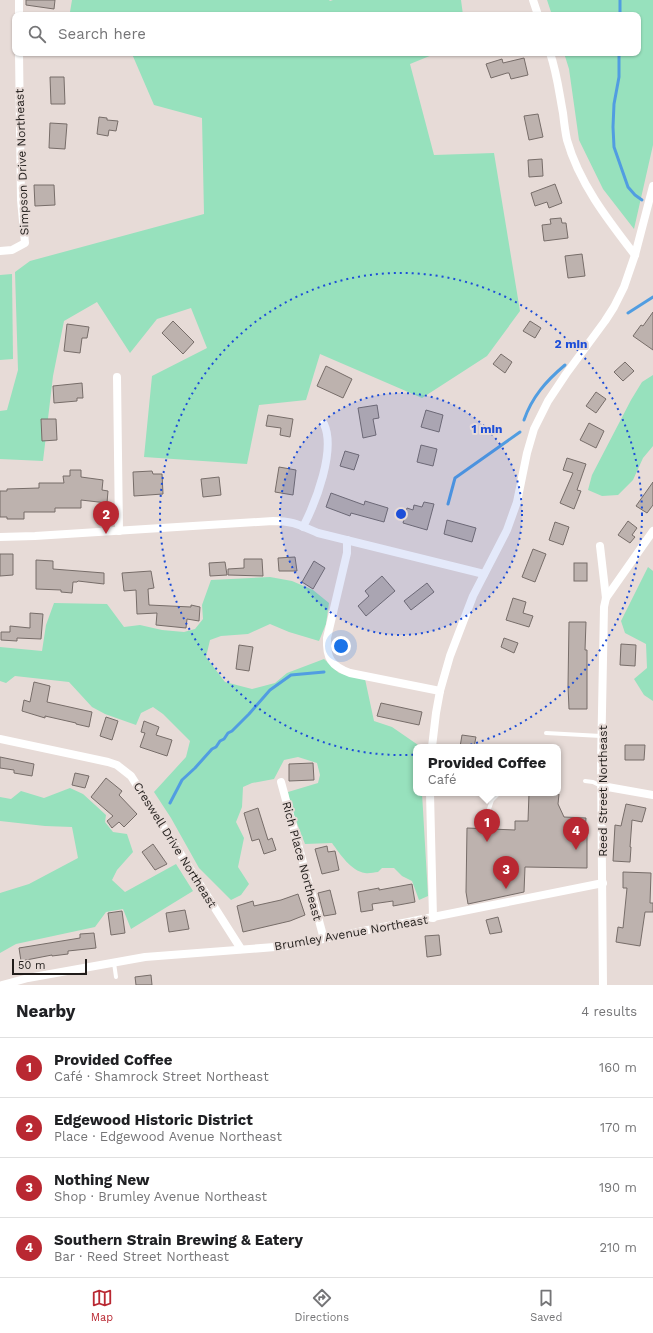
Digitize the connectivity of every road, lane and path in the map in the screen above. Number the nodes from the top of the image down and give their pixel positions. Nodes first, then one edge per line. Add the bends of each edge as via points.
1 (19, 0) edge
2 (533, 0) edge
3 (19, 12) edge
4 (537, 12) edge
5 (19, 56) edge
6 (551, 56) edge
7 (653, 186) edge
8 (0, 251) edge
9 (635, 255) junction
10 (117, 377) dead end
11 (324, 424) dead end
12 (304, 526) junction
13 (119, 531) junction
14 (653, 531) edge
15 (0, 537) edge
16 (347, 540) junction
17 (600, 546) dead end
18 (484, 574) junction
19 (606, 598) junction
20 (440, 691) junction
21 (546, 733) dead end
22 (602, 736) junction
23 (0, 739) edge
24 (432, 744) edge
25 (585, 781) dead end
26 (281, 782) dead end
27 (602, 786) junction
28 (653, 795) edge
29 (430, 796) edge
30 (497, 796) edge
31 (489, 809) dead end
32 (603, 883) junction
33 (434, 918) junction
34 (324, 940) junction
35 (240, 950) junction
36 (114, 962) junction
37 (116, 977) dead end
38 (4, 985) edge
39 (603, 985) edge

1 - 3 street
2 - 4 street
5 - 8 street, Simpson Drive Northeast via 21,200 25,243 12,250
6 - 9 street via 556,71 566,138 574,161 612,225
7 - 9 street
9 - 18 street via 614,307 548,401 534,429 517,502 507,530
10 - 13 street
11 - 12 street via 328,440 326,460 317,495
12 - 13 street via 288,521 273,521
12 - 16 street via 318,533
13 - 15 street
14 - 19 street
16 - 18 street
16 - 20 street via 347,553 327,638 326,650 329,658 341,670 350,673
17 - 19 street, Reed Street Northeast
18 - 20 street via 457,635
19 - 22 street, Reed Street Northeast
20 - 24 street
21 - 22 lane
22 - 27 street, Reed Street Northeast
23 - 35 street, Creswell Drive Northeast via 108,762 117,765 131,776
25 - 27 lane
26 - 34 street, Rich Place Northeast
27 - 28 street
27 - 32 street, Reed Street Northeast
29 - 33 street
30 - 31 lane
32 - 33 street, Brumley Avenue Northeast
32 - 39 street, Reed Street Northeast
33 - 34 street, Brumley Avenue Northeast
34 - 35 street, Brumley Avenue Northeast
35 - 36 street, Brumley Avenue Northeast via 145,957
36 - 37 lane
36 - 38 street, Brumley Avenue Northeast

